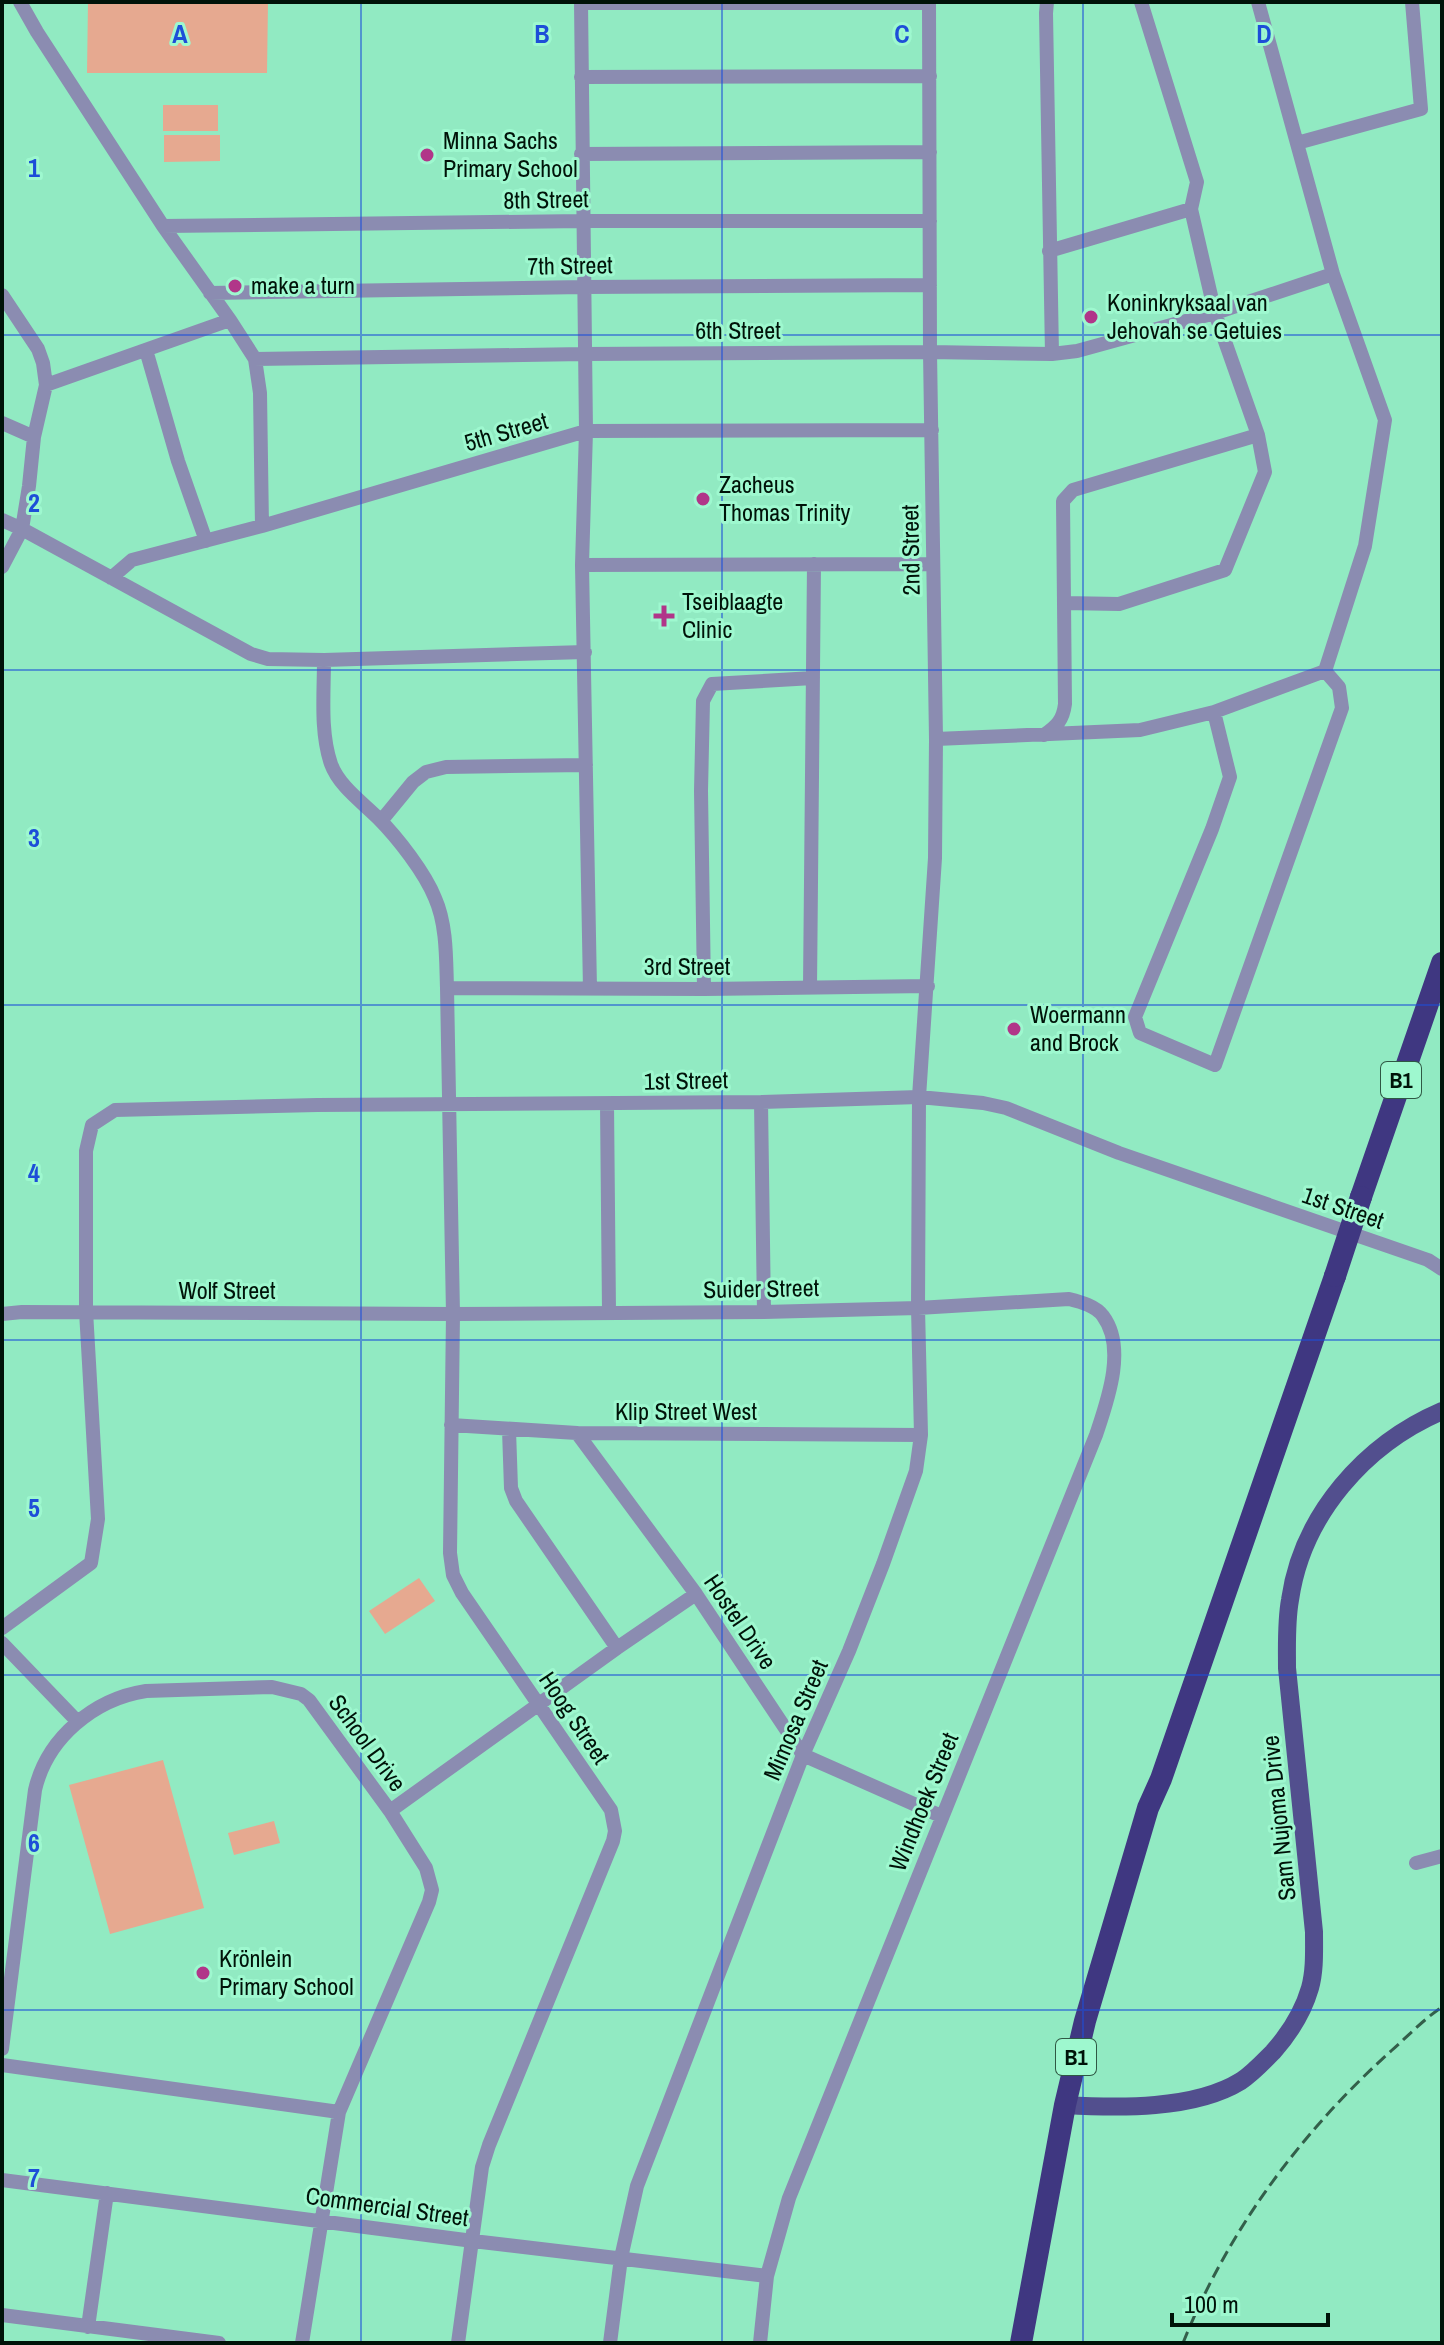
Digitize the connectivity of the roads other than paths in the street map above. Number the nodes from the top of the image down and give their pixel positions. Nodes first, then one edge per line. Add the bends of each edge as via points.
1 (20, 2) edge
2 (1047, 2) edge
3 (1141, 2) edge
4 (1258, 2) edge
5 (1412, 2) edge
6 (581, 3) edge
7 (929, 3) edge
8 (930, 76) junction
9 (581, 77) junction
10 (1297, 143) junction
11 (930, 152) junction
12 (581, 154) junction
13 (1191, 209) junction
14 (582, 221) junction
15 (930, 221) junction
16 (163, 226) junction
17 (1049, 251) junction
18 (1333, 274) junction
19 (930, 285) junction
20 (583, 287) junction
21 (210, 293) junction
22 (2, 295) edge
23 (1215, 313) junction
24 (230, 320) junction
25 (146, 350) junction
26 (930, 352) junction
27 (584, 354) junction
28 (1052, 354) junction
29 (255, 359) junction
30 (46, 385) junction
31 (2, 423) edge
32 (932, 430) junction
33 (586, 431) junction
34 (1258, 435) junction
35 (34, 437) junction
36 (2, 520) edge
37 (262, 526) junction
38 (22, 529) junction
39 (206, 541) junction
40 (814, 564) junction
41 (933, 564) junction
42 (582, 565) junction
43 (2, 567) edge
44 (111, 578) junction
45 (1064, 603) junction
46 (585, 652) junction
47 (324, 660) junction
48 (1325, 671) junction
49 (813, 678) junction
50 (1214, 712) junction
51 (1044, 735) junction
52 (936, 739) junction
53 (586, 765) junction
54 (381, 821) junction
55 (1442, 963) edge
56 (928, 986) junction
57 (447, 988) junction
58 (810, 988) junction
59 (590, 989) junction
60 (704, 989) junction
61 (919, 1097) junction
62 (761, 1102) junction
63 (607, 1104) junction
64 (449, 1105) junction
65 (1442, 1269) edge
66 (1069, 1299) joint
67 (918, 1308) junction
68 (86, 1311) junction
69 (609, 1312) junction
70 (764, 1312) junction
71 (2, 1314) edge
72 (453, 1314) junction
73 (1442, 1411) edge
74 (451, 1425) junction
75 (509, 1430) junction
76 (577, 1433) junction
77 (921, 1435) junction
78 (696, 1594) junction
79 (2, 1628) edge
80 (2, 1643) edge
81 (617, 1648) junction
82 (538, 1705) junction
83 (77, 1721) junction
84 (803, 1755) junction
85 (390, 1811) junction
86 (941, 1816) junction
87 (1442, 1856) edge
88 (1416, 1863) dead end
89 (2, 2049) edge
90 (2, 2065) edge
91 (1070, 2106) junction
92 (339, 2112) junction
93 (2, 2180) edge
94 (107, 2193) junction
95 (321, 2220) junction
96 (473, 2241) junction
97 (621, 2258) junction
98 (767, 2276) junction
99 (2, 2315) edge
100 (88, 2327) junction
101 (219, 2343) edge
102 (302, 2343) edge
103 (458, 2343) edge
104 (610, 2343) edge
105 (760, 2343) edge
106 (1021, 2343) edge
107 (1032, 2343) edge

1 - 16 street
2 - 17 street
3 - 13 street via 1197,182
4 - 10 street
5 - 10 street via 1421,109
6 - 7 street
6 - 9 street
7 - 8 street, 2nd Street
8 - 9 street
8 - 11 street, 2nd Street
9 - 12 street
10 - 18 street
11 - 12 street
11 - 15 street, 2nd Street
12 - 14 street
13 - 17 street
13 - 23 street
14 - 15 street, 8th Street
14 - 16 street, 8th Street
14 - 20 street
15 - 19 street, 2nd Street
16 - 21 street
17 - 28 street
18 - 23 street, 6th Street
18 - 48 street via 1385,420 1365,546
19 - 20 street, 7th Street
19 - 26 street, 2nd Street
20 - 21 street, 7th Street
20 - 27 street
21 - 24 street
22 - 30 street via 38,349
23 - 28 street, 6th Street
23 - 34 street
24 - 25 street
24 - 29 street
25 - 30 street
25 - 39 street
26 - 27 street, 6th Street
26 - 28 street, 6th Street
26 - 32 street, 2nd Street
27 - 29 street, 6th Street
27 - 33 street
29 - 37 street
30 - 35 street
31 - 35 street
32 - 33 street, 5th Street
32 - 41 street, 2nd Street
33 - 37 street, 5th Street
33 - 42 street
34 - 45 street via 1265,472 1225,570 1119,604
34 - 45 street via 1073,490 1063,501
35 - 38 street
36 - 38 street
37 - 39 street, 5th Street
38 - 43 street
38 - 44 street
39 - 44 street, 5th Street via 132,560
40 - 41 street
40 - 42 street
40 - 49 street
41 - 52 street, 2nd Street
42 - 46 street
44 - 47 street via 251,654
45 - 51 street via 1065,704 1057,726
46 - 47 street
46 - 53 street
47 - 54 street, Hoog Street via 330,763 337,778
48 - 50 street
48 - 50 street via 1339,687 1342,708 1215,1065 1140,1033 1135,1017 1230,777
49 - 58 street
49 - 60 street via 712,684 703,701
50 - 51 street via 1140,730
51 - 52 street
52 - 56 street, 2nd Street
53 - 54 street via 446,767 426,772
53 - 59 street
54 - 57 street, Hoog Street via 436,898
55 - 91 highway, B1, bridge via 1148,1808 1085,2021
56 - 58 street, 3rd Street
56 - 61 street, 2nd Street
57 - 59 street, 3rd Street
57 - 64 street, Hoog Street
58 - 60 street, 3rd Street
59 - 60 street, 3rd Street
61 - 62 street, 1st Street
61 - 65 street, 1st Street via 1006,1108
61 - 67 street, Mimosa Street
62 - 63 street, 1st Street
62 - 70 street
63 - 64 street, 1st Street
63 - 69 street
64 - 68 street, 1st Street via 115,1110 92,1125 86,1151
64 - 72 street, Hoog Street
66 - 67 street, Suider Street
66 - 86 street, Windhoek Street via 1103,1315 1111,1335 1108,1398
67 - 70 street, Suider Street
67 - 77 street, Mimosa Street
68 - 71 street, Wolf Street
68 - 72 street, Wolf Street
68 - 79 street, 1st Street via 98,1519 91,1563
69 - 70 street, Suider Street
69 - 72 street, Suider Street
72 - 74 street, Hoog Street
73 - 91 main road, Sam Nujoma Drive via 1386,1442 1336,1492 1299,1560 1290,1597 1287,1668 1314,1932 1313,1973 1304,2005 1286,2038 1240,2082 1188,2100
74 - 75 street, Klip Street West
74 - 82 street, Hoog Street via 453,1575
75 - 76 street, Klip Street West
75 - 81 street via 516,1501
76 - 77 street, Klip Street West
76 - 78 street, Hostel Drive
77 - 84 street, Mimosa Street via 916,1471 883,1564
78 - 81 street
78 - 84 street, Hostel Drive
80 - 83 street
81 - 82 street
82 - 85 street
82 - 96 street, Hoog Street via 611,1810 615,1831 489,2145
83 - 85 street, School Drive via 133,1693 285,1688 309,1700
83 - 89 street, School Drive via 50,1753 35,1790
84 - 86 street
84 - 97 street, Mimosa Street via 637,2186
85 - 92 street, School Drive via 426,1868 432,1890
86 - 98 street, Windhoek Street via 809,2145
87 - 88 street
90 - 92 street
91 - 106 highway, B1
91 - 107 highway, B1
92 - 95 street, School Drive
93 - 94 street, Commercial Street
94 - 95 street, Commercial Street
94 - 100 street
95 - 96 street, Commercial Street
95 - 102 street, School Drive
96 - 97 street, Commercial Street
96 - 103 street, Hoog Street
97 - 98 street, Commercial Street
97 - 104 street, Mimosa Street
98 - 105 street, Windhoek Street
99 - 100 street
100 - 101 street

